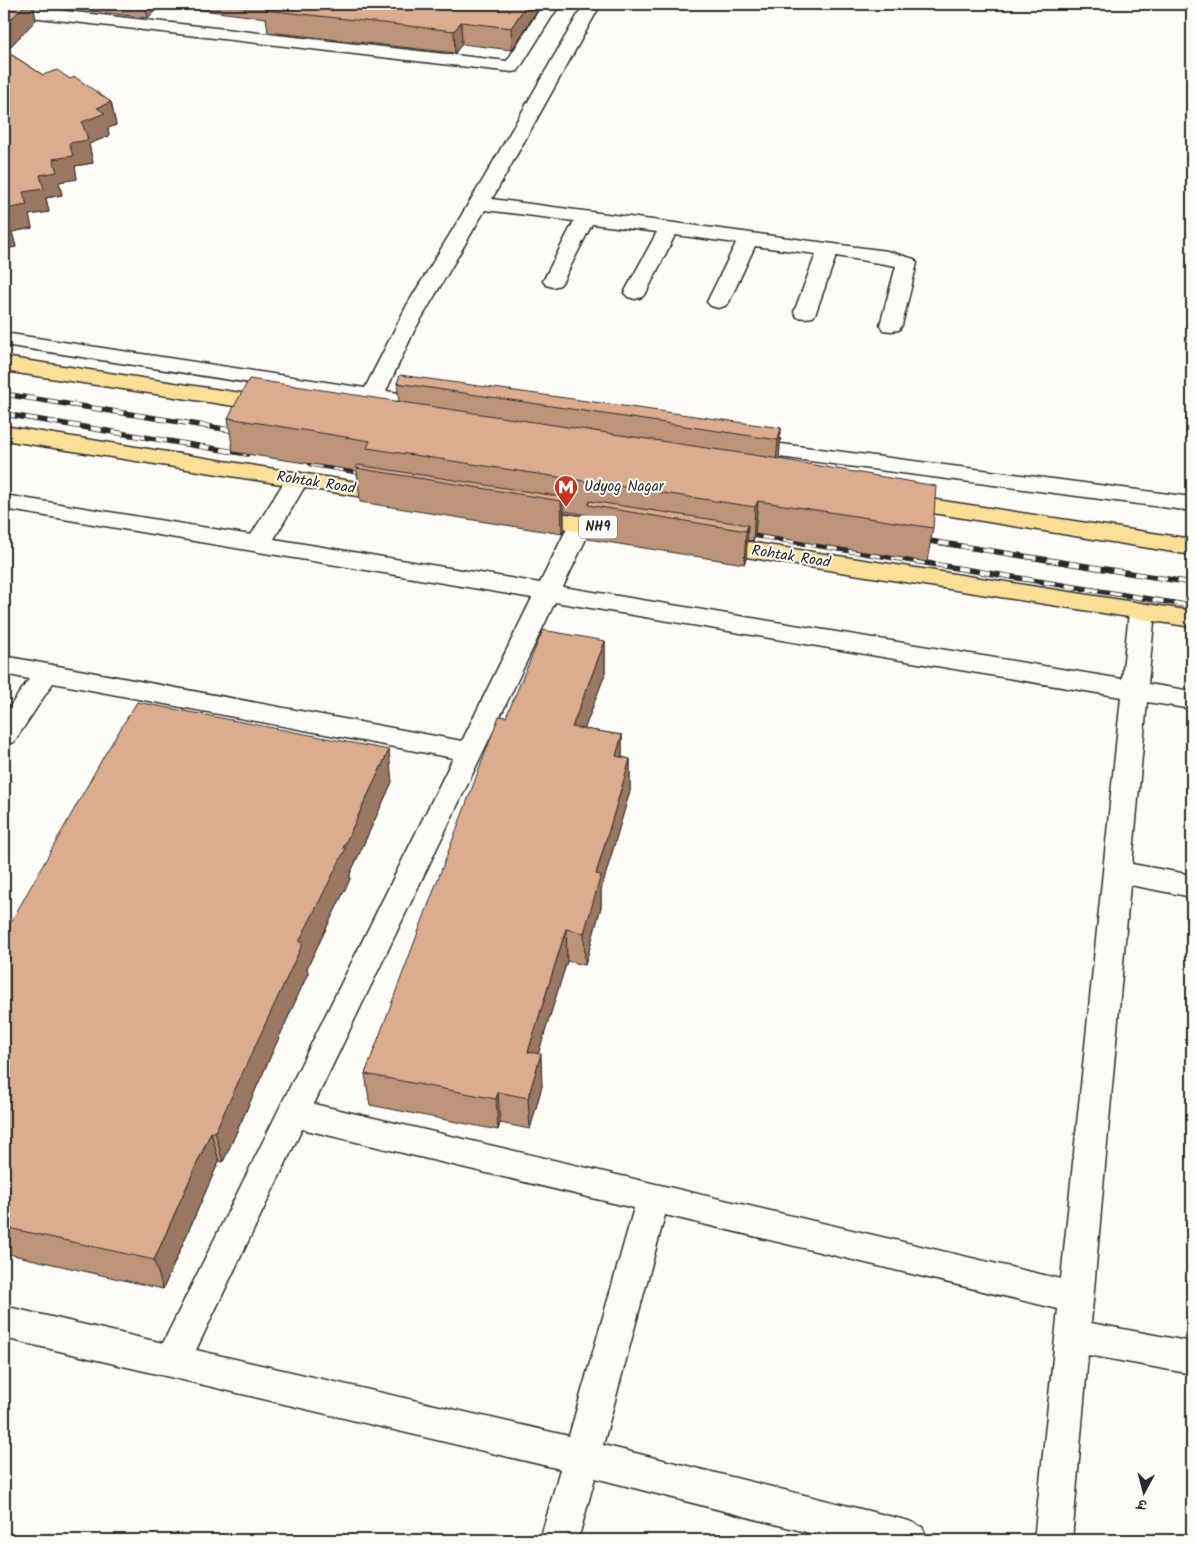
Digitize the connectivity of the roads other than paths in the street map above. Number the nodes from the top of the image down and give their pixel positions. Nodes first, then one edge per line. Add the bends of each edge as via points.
1 (551, 4) edge
2 (592, 4) edge
3 (4, 8) edge
4 (480, 202) junction
5 (586, 217) junction
6 (669, 228) junction
7 (748, 238) junction
8 (828, 249) junction
9 (553, 281) dead end
10 (636, 293) dead end
11 (718, 302) dead end
12 (805, 312) dead end
13 (891, 325) dead end
14 (4, 339) edge
15 (4, 364) edge
16 (373, 396) junction
17 (452, 407) edge
18 (297, 409) edge
19 (365, 419) edge
20 (4, 433) edge
21 (718, 443) edge
22 (297, 480) junction
23 (416, 498) dead end
24 (878, 498) edge
25 (4, 502) edge
26 (1192, 504) edge
27 (504, 512) dead end
28 (581, 524) junction
29 (650, 535) dead end
30 (689, 541) edge
31 (258, 545) junction
32 (1192, 547) edge
33 (547, 592) junction
34 (1142, 612) junction
35 (1192, 619) edge
36 (4, 665) edge
37 (46, 673) junction
38 (1133, 690) junction
39 (149, 691) junction
40 (1192, 700) edge
41 (135, 716) edge
42 (4, 735) edge
43 (470, 752) junction
44 (1117, 872) junction
45 (1192, 886) edge
46 (293, 1113) junction
47 (653, 1198) junction
48 (1076, 1298) junction
49 (4, 1322) edge
50 (1073, 1336) junction
51 (1192, 1358) edge
52 (172, 1362) junction
53 (582, 1457) junction
54 (559, 1540) edge
55 (909, 1540) edge
56 (1053, 1540) edge

1 - 3 street via 512,67
2 - 4 street
4 - 5 street
4 - 16 street via 405,325
5 - 6 street
5 - 9 street
6 - 7 street
6 - 10 street
7 - 8 street
7 - 11 street
8 - 12 street
8 - 13 street via 907,262
14 - 16 street
15 - 18 highway
16 - 17 street
16 - 19 street
20 - 22 highway, Rohtak Road
21 - 26 street
22 - 23 highway, Rohtak Road
22 - 31 street
24 - 32 highway
25 - 31 street
27 - 28 highway, NH9
28 - 29 highway, NH9
28 - 33 street
30 - 34 highway, Rohtak Road
31 - 33 street
33 - 38 street
33 - 43 street
34 - 35 highway, Rohtak Road
34 - 38 street
36 - 37 street
37 - 39 street
37 - 42 street
38 - 40 street
38 - 44 street
39 - 41 street
39 - 43 street
43 - 46 street
44 - 45 street
44 - 48 street
46 - 47 street
46 - 52 street
47 - 48 street
47 - 53 street
48 - 50 street
49 - 52 street
50 - 51 street
50 - 56 street
52 - 53 street
53 - 54 street
53 - 55 street

